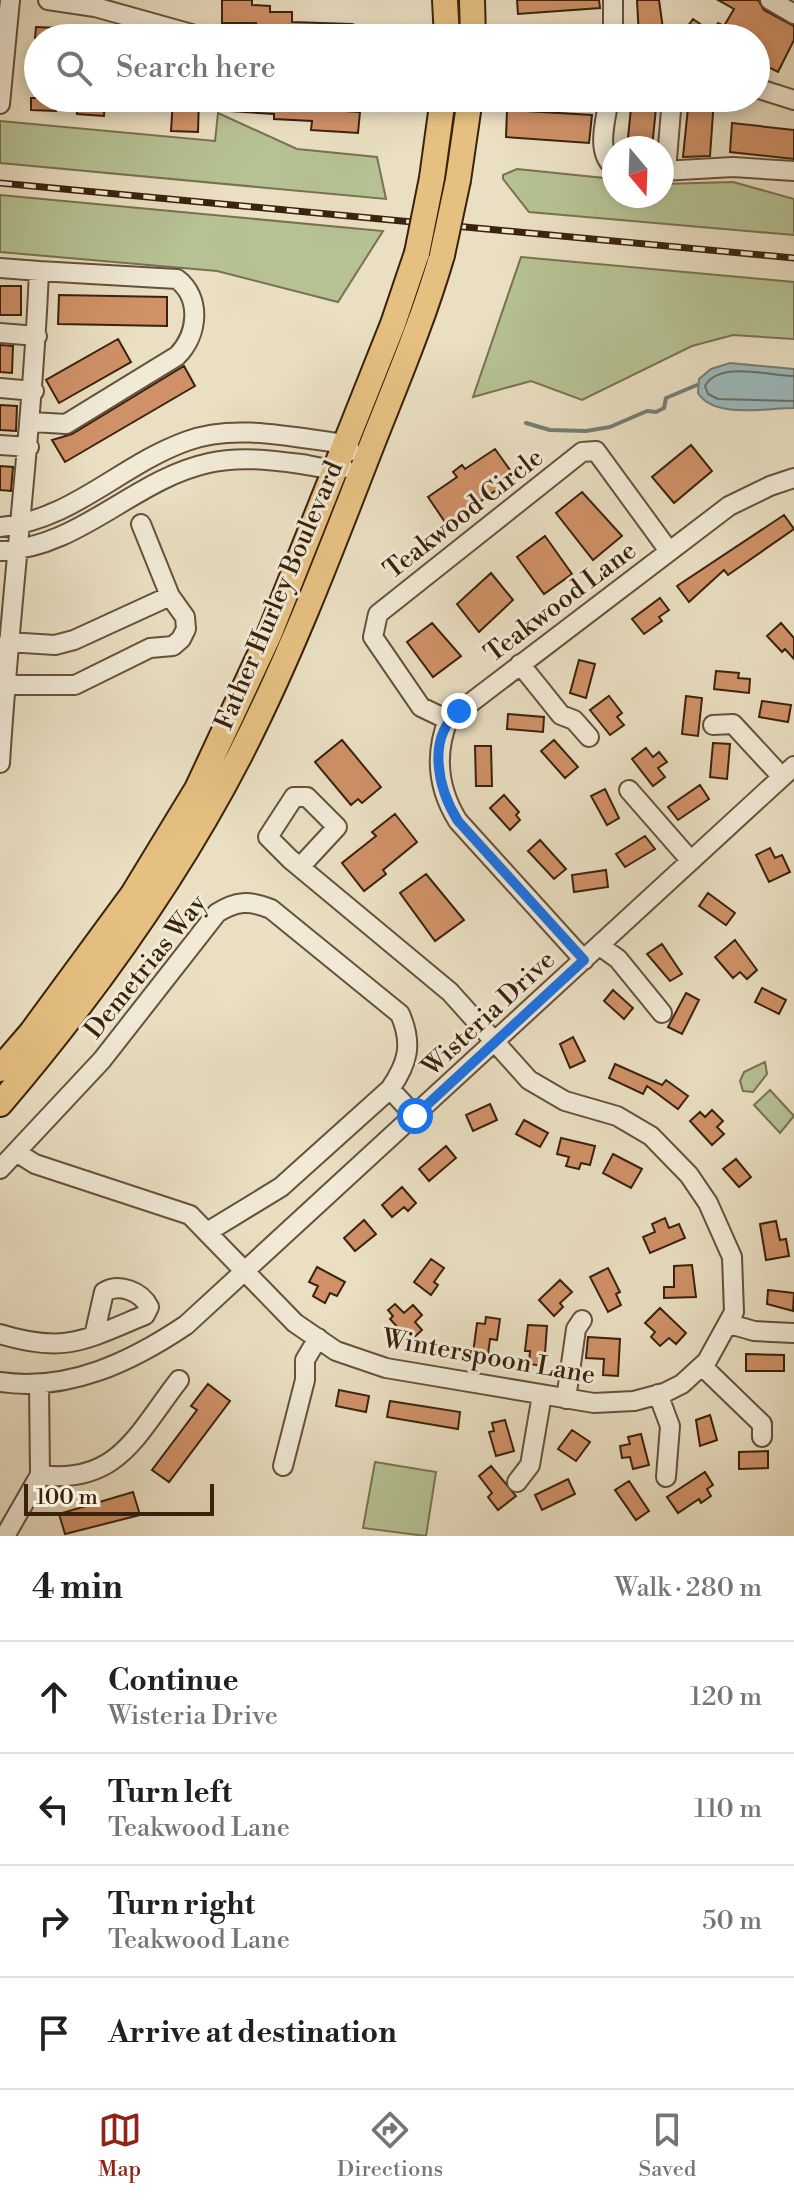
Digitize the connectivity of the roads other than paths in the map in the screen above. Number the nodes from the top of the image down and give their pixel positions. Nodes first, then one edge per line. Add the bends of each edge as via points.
1 (10, 0) edge
2 (48, 0) edge
3 (445, 0) edge
4 (472, 0) edge
5 (613, 0) edge
6 (770, 0) edge
7 (794, 14) edge
8 (156, 24) edge
9 (446, 24) edge
10 (473, 24) edge
11 (613, 24) edge
12 (770, 92) edge
13 (794, 100) edge
14 (0, 104) edge
15 (441, 112) edge
16 (468, 112) edge
17 (607, 112) edge
18 (670, 112) edge
19 (604, 136) edge
20 (668, 136) edge
21 (674, 170) edge
22 (794, 171) edge
23 (0, 268) edge
24 (39, 271) junction
25 (0, 333) edge
26 (37, 336) junction
27 (0, 388) edge
28 (34, 391) junction
29 (32, 422) junction
30 (345, 444) junction
31 (0, 445) edge
32 (29, 447) junction
33 (364, 465) junction
34 (335, 470) junction
35 (794, 478) edge
36 (141, 524) dead end
37 (21, 525) junction
38 (0, 527) edge
39 (9, 550) edge
40 (669, 551) junction
41 (170, 596) junction
42 (8, 642) junction
43 (520, 664) junction
44 (2, 685) edge
45 (448, 720) junction
46 (713, 725) dead end
47 (585, 742) dead end
48 (0, 763) edge
49 (788, 771) edge
50 (629, 790) dead end
51 (691, 861) junction
52 (300, 867) dead end
53 (600, 946) junction
54 (584, 960) junction
55 (662, 1013) dead end
56 (495, 1042) junction
57 (0, 1069) edge
58 (390, 1089) junction
59 (0, 1104) edge
60 (415, 1116) junction
61 (16, 1152) junction
62 (0, 1169) edge
63 (209, 1231) junction
64 (245, 1273) junction
65 (582, 1320) dead end
66 (730, 1324) junction
67 (793, 1333) edge
68 (0, 1334) edge
69 (94, 1336) dead end
70 (318, 1338) junction
71 (702, 1366) junction
72 (179, 1380) dead end
73 (0, 1382) edge
74 (39, 1385) junction
75 (658, 1394) junction
76 (542, 1395) junction
77 (566, 1399) junction
78 (762, 1437) dead end
79 (283, 1466) dead end
80 (40, 1475) junction
81 (666, 1477) dead end
82 (517, 1482) dead end
83 (5, 1536) edge

1 - 14 street
2 - 8 street
3 - 9 main road
4 - 10 main road
5 - 11 street
6 - 7 street
12 - 13 street
15 - 30 main road, Father Hurley Boulevard, bridge via 417,253
16 - 33 main road, Father Hurley Boulevard, bridge via 442,255
17 - 19 street
18 - 20 street
21 - 22 street
23 - 24 street
24 - 26 street
24 - 29 street via 177,279 191,289 196,304 188,345 177,356 66,424
25 - 26 street
26 - 28 street
27 - 28 street
28 - 29 street
29 - 32 street
30 - 33 street
30 - 34 main road, Father Hurley Boulevard
30 - 37 street via 247,434 188,440 69,508
31 - 32 street
32 - 37 street
33 - 34 street
33 - 59 main road, Father Hurley Boulevard via 293,643 240,755 185,853 123,948
34 - 39 street via 256,459 209,463 169,477 63,536
34 - 57 main road, Father Hurley Boulevard via 269,635 197,789 133,894
35 - 40 street, Teakwood Lane via 729,506
36 - 41 street
37 - 38 street
37 - 39 street
39 - 42 street
40 - 43 street, Teakwood Lane
40 - 45 street, Teakwood Circle via 596,451 582,452 378,614 373,637 395,673 421,707
41 - 42 street via 74,640 55,645
41 - 44 street via 185,617 186,629 173,646 150,648 65,687
42 - 44 street
43 - 45 street, Teakwood Lane
43 - 47 street via 561,715 574,720
44 - 48 street
45 - 54 street via 439,772 447,803
46 - 49 street via 733,724
49 - 51 street, Wisteria Drive
50 - 51 street
51 - 53 street, Wisteria Drive
52 - 56 street, Winterspoon Lane via 450,992
53 - 54 street, Wisteria Drive
53 - 55 street via 618,959
54 - 56 street, Wisteria Drive
56 - 60 street, Wisteria Drive
56 - 66 street, Winterspoon Lane via 544,1091 617,1116 651,1136 677,1161 728,1242 735,1292
58 - 60 street
58 - 61 street, Demetrias Way via 409,1053 400,1014 271,909 252,901 232,904 217,913 102,1060
58 - 63 street, Demetrias Way via 281,1187
60 - 64 street, Wisteria Drive
61 - 62 street, Demetrias Way
61 - 63 street, Winterspoon Lane via 35,1164 165,1204
63 - 64 street, Winterspoon Lane
64 - 70 street, Winterspoon Lane via 295,1323
64 - 74 street, Wisteria Drive via 153,1347 89,1374
65 - 77 street via 576,1329
66 - 67 street
66 - 71 street, Winterspoon Lane
68 - 69 street via 55,1346
70 - 76 street, Winterspoon Lane via 336,1351 386,1368
70 - 79 street via 305,1360 305,1380
71 - 75 street, Winterspoon Lane via 682,1384
71 - 78 street via 762,1424
72 - 80 street via 117,1459 103,1469 74,1476
73 - 74 street, Wisteria Drive
74 - 80 street
75 - 77 street, Winterspoon Lane via 607,1403
75 - 81 street via 670,1426
76 - 77 street, Winterspoon Lane
76 - 82 street via 530,1465
80 - 83 street

